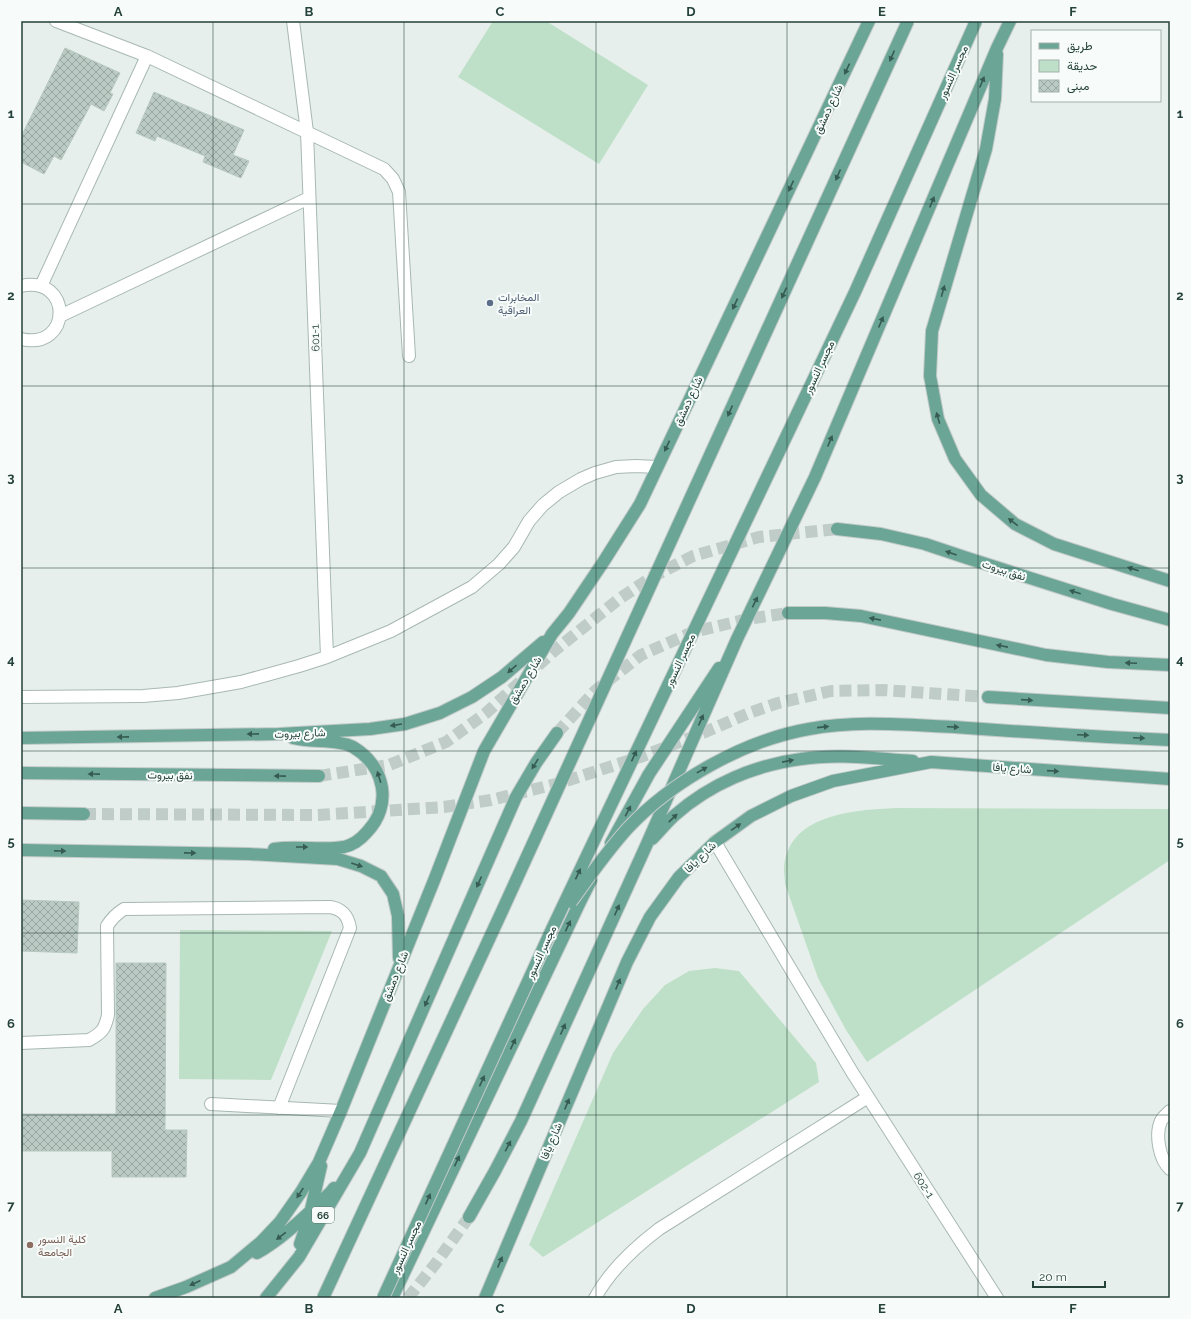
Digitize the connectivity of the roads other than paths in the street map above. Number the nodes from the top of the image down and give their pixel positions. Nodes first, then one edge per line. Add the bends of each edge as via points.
1 (56, 21) edge
2 (293, 21) edge
3 (869, 21) edge
4 (908, 21) edge
5 (976, 21) edge
6 (1010, 21) edge
7 (997, 48) junction
8 (147, 56) junction
9 (307, 132) junction
10 (310, 198) junction
11 (21, 286) edge
12 (40, 286) junction
13 (60, 316) junction
14 (21, 339) edge
15 (409, 356) dead end
16 (657, 467) junction
17 (837, 529) tunnel mouth
18 (1170, 581) edge
19 (788, 613) tunnel mouth
20 (1170, 620) edge
21 (552, 634) junction
22 (738, 639) junction
23 (327, 656) junction
24 (1170, 665) edge
25 (21, 697) edge
26 (988, 698) tunnel mouth
27 (1170, 708) edge
28 (557, 732) tunnel mouth
29 (279, 734) junction
30 (21, 738) edge
31 (1170, 740) edge
32 (930, 762) junction
33 (21, 773) edge
34 (319, 776) tunnel mouth
35 (1170, 779) edge
36 (21, 813) edge
37 (84, 814) tunnel mouth
38 (715, 842) junction
39 (646, 846) junction
40 (21, 850) edge
41 (249, 854) junction
42 (552, 929) junction
43 (399, 964) junction
44 (21, 1043) edge
45 (868, 1097) junction
46 (211, 1104) dead end
47 (279, 1108) junction
48 (341, 1111) junction
49 (1170, 1111) edge
50 (326, 1147) junction
51 (360, 1153) junction
52 (1170, 1169) edge
53 (310, 1211) junction
54 (469, 1217) tunnel mouth
55 (231, 1267) junction
56 (284, 1276) junction
57 (268, 1296) edge
58 (156, 1298) edge
59 (323, 1298) edge
60 (383, 1298) edge
61 (392, 1298) edge
62 (484, 1298) edge
63 (595, 1298) edge
64 (997, 1298) edge

1 - 8 street
2 - 9 street, 601-1
3 -> 16 main road, شارع دمشق
4 -> 59 main road, bridge
42 -> 5 main road, مجسر النسور, bridge via 855,292
6 - 7 main road
18 -> 7 main road via 1054,544 1015,524 981,495 955,459 938,419 930,376 932,331 986,149 995,99
22 -> 7 main road via 815,477
8 - 9 street
8 - 12 street
9 - 10 street, 601-1
9 - 15 street via 384,169 393,179 399,192
10 - 13 street
10 - 23 street, 601-1
11 - 12 street
12 - 13 street via 49,290 56,298
13 - 14 street via 57,326 50,335 40,340
16 - 21 main road, شارع دمشق via 640,504 569,613
16 - 23 street via 616,467 588,476 559,492 529,521 514,547 499,564 472,587 391,632
20 -> 17 main road, نفق بيروت via 925,544 881,534
24 -> 19 main road via 1046,655 860,616
21 -> 29 main road, شارع بيروت via 502,677 472,697 440,713 405,724 370,729
21 - 43 main road, شارع دمشق via 484,750
39 -> 22 main road
61 -> 22 main road via 580,902 649,774
23 - 25 street via 241,682 178,693 143,696
26 -> 27 main road
28 -> 51 main road, 66 via 516,797
29 -> 30 main road, شارع بيروت
41 -> 29 main road via 276,848 345,847 362,838 374,825 382,808 383,790 378,772 367,757 352,746 297,739
42 -> 31 main road, bridge via 602,859 629,827 659,799 723,758 768,740 808,729 853,724 897,724
32 -> 35 main road, شارع يافا
38 -> 32 main road, شارع يافا via 751,816 791,796 833,782
39 -> 32 main road via 675,815 703,794 734,777 768,765 802,758 837,757
34 -> 33 main road, نفق بيروت
36 - 37 main road
38 - 45 street, 602-1
62 -> 38 main road, شارع يافا via 627,962 646,924 679,877
54 -> 39 main road via 521,1121
40 -> 41 main road
41 -> 43 main road via 338,859 381,876 393,894 398,916
60 -> 42 main road, مجسر النسور, bridge
43 - 48 main road, شارع دمشق
44 - 47 street via 89,1040 99,1035 106,1026 108,926 111,918 124,909 338,908 349,920 350,928
45 - 63 street via 659,1229 624,1259
45 - 64 street, 602-1
46 - 47 street
47 - 48 street
48 - 50 main road, شارع دمشق
49 - 52 street via 1161,1120 1158,1140
50 - 53 main road
50 -> 55 main road, شارع دمشق via 280,1222
51 - 53 main road via 330,1193
51 - 56 main road, 66
53 -> 55 main road via 265,1249
53 - 56 main road via 299,1247
55 -> 58 main road, شارع دمشق
56 - 57 main road, 66

